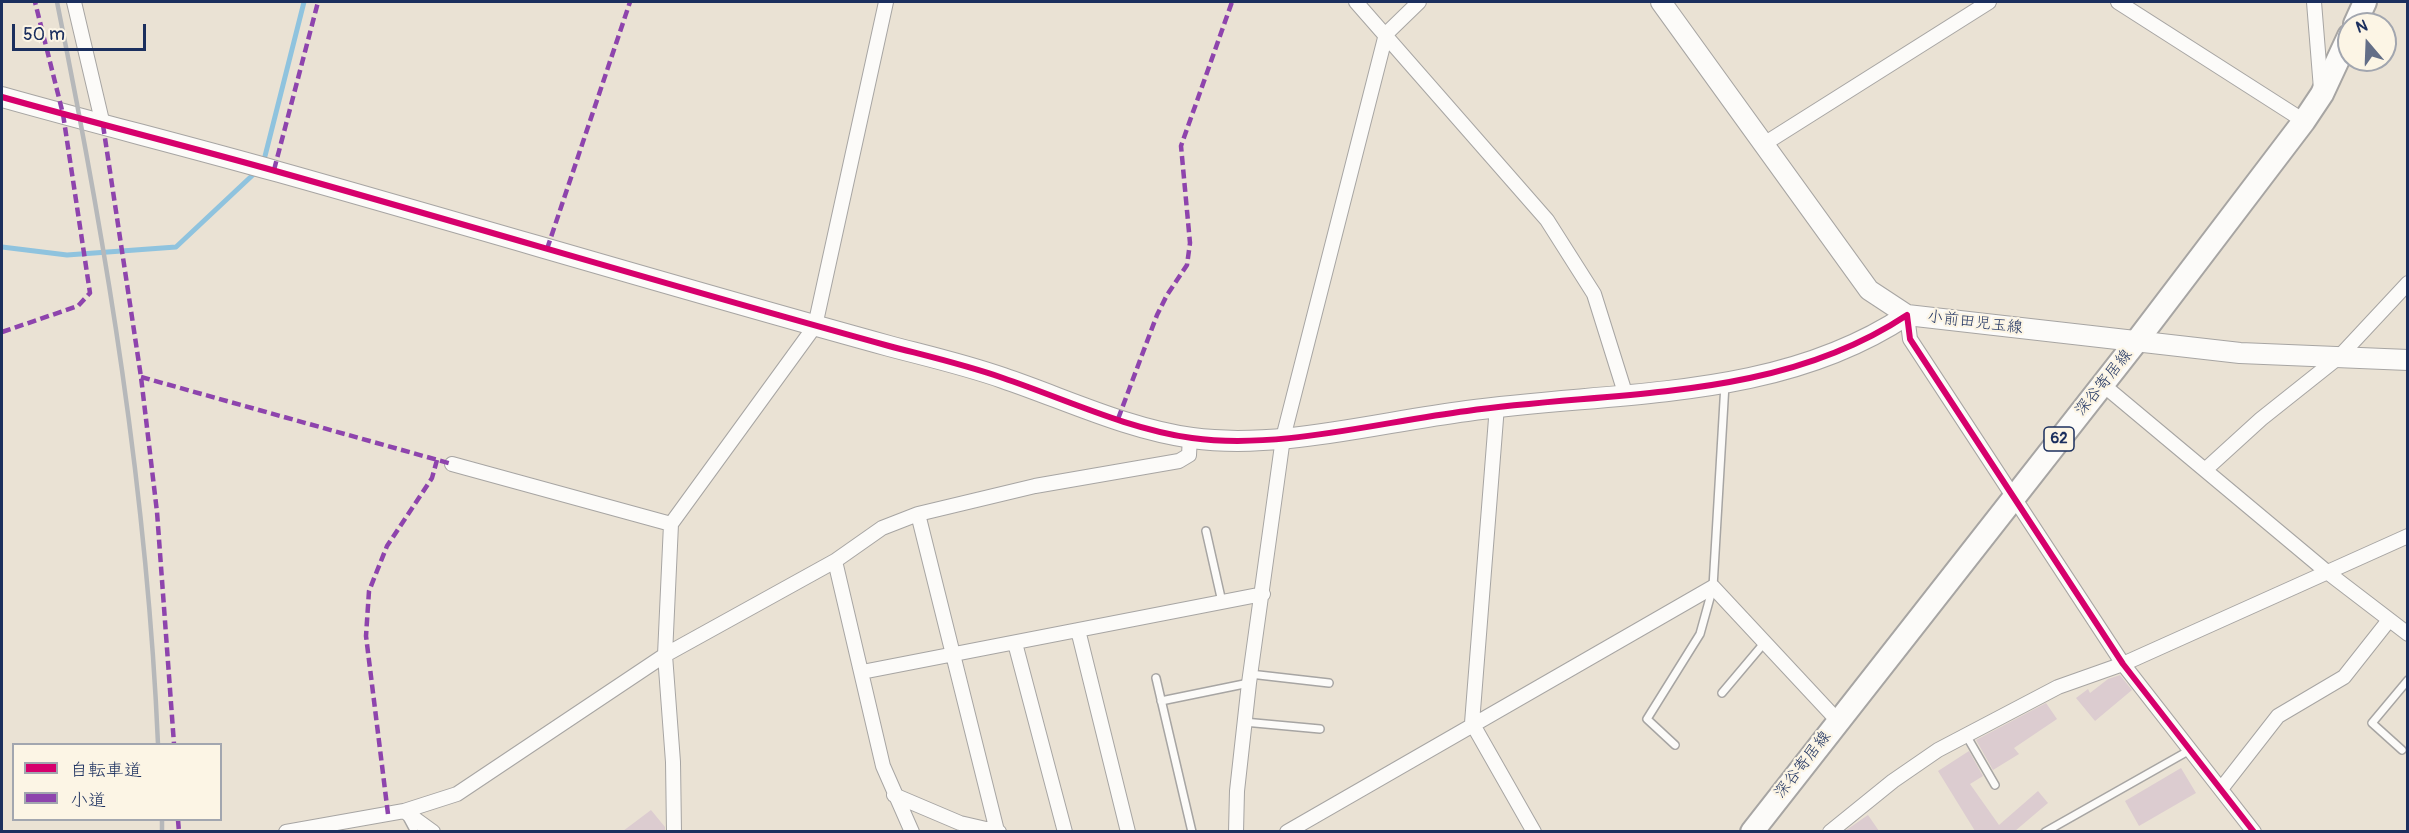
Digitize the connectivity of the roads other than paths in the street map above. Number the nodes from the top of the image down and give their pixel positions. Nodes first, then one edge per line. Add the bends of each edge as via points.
1 (74, 2) edge
2 (886, 2) edge
3 (1356, 2) edge
4 (1419, 2) edge
5 (1661, 2) edge
6 (1989, 2) edge
7 (2118, 2) edge
8 (2314, 2) edge
9 (1386, 34) junction
10 (2337, 62) edge
11 (2322, 94) junction
12 (2, 97) edge
13 (2304, 121) junction
14 (103, 125) junction
15 (1764, 144) junction
16 (2408, 283) edge
17 (1907, 315) junction
18 (815, 326) junction
19 (2136, 342) junction
20 (2339, 357) junction
21 (2408, 360) edge
22 (1725, 384) junction
23 (2102, 384) junction
24 (1626, 396) junction
25 (1497, 406) junction
26 (1190, 437) junction
27 (1283, 438) junction
28 (452, 464) dead end
29 (2205, 470) junction
30 (2014, 496) junction
31 (918, 514) junction
32 (671, 524) junction
33 (1206, 531) dead end
34 (2408, 536) edge
35 (835, 561) junction
36 (2327, 572) junction
37 (1713, 587) junction
38 (1263, 594) junction
39 (1222, 602) junction
40 (2389, 620) junction
41 (1078, 630) junction
42 (2408, 634) edge
43 (1765, 642) junction
44 (1015, 643) junction
45 (665, 655) junction
46 (954, 655) junction
47 (2123, 664) junction
48 (862, 672) junction
49 (1156, 678) dead end
50 (1250, 679) junction
51 (2408, 680) edge
52 (1329, 683) dead end
53 (1722, 693) dead end
54 (1161, 700) junction
55 (1838, 721) junction
56 (1244, 722) junction
57 (1472, 723) junction
58 (1320, 729) dead end
59 (1966, 735) junction
60 (1675, 745) dead end
61 (2190, 750) junction
62 (2402, 750) dead end
63 (1995, 785) dead end
64 (2221, 789) junction
65 (894, 795) junction
66 (404, 812) junction
67 (286, 831) edge
68 (415, 831) edge
69 (433, 831) edge
70 (674, 831) edge
71 (912, 831) edge
72 (998, 831) edge
73 (1065, 831) edge
74 (1128, 831) edge
75 (1192, 831) edge
76 (1236, 831) edge
77 (1287, 831) edge
78 (1534, 831) edge
79 (1752, 831) edge
80 (1830, 831) edge
81 (2045, 831) edge
82 (2254, 831) edge

1 - 14 street
2 - 18 street
3 - 9 street
4 - 9 street
5 - 15 street, 小前田児玉線
6 - 15 street
7 - 13 street
8 - 11 street
9 - 24 street via 1547,219 1594,294
9 - 27 street
10 - 11 main road, 深谷寄居線 / 62
11 - 13 main road, 深谷寄居線 / 62
12 - 14 street
13 - 19 main road, 深谷寄居線 / 62
14 - 18 street
15 - 17 street, 小前田児玉線 via 1869,290
16 - 20 street
17 - 19 street, 小前田児玉線
17 - 22 street via 1874,337 1793,367
17 - 30 street via 1910,339
18 - 26 street via 997,375 1146,429
18 - 32 street
19 - 20 street, 小前田児玉線 via 2240,353
19 - 23 main road, 深谷寄居線 / 62
20 - 21 street, 小前田児玉線
20 - 29 street
22 - 24 street
22 - 37 lane
23 - 29 street
23 - 30 main road, 深谷寄居線 / 62
24 - 25 street
25 - 27 street
25 - 57 street
26 - 27 street via 1238,442
26 - 31 street via 1189,455 1179,461 1035,486
27 - 38 street
28 - 32 street
29 - 36 street
30 - 47 street
30 - 55 main road, 深谷寄居線 / 62
31 - 35 street via 882,528
31 - 46 street
32 - 45 street
33 - 39 lane
34 - 36 street
35 - 45 street
35 - 48 street
36 - 40 street
36 - 47 street
37 - 43 street
37 - 57 street
37 - 60 lane via 1700,634 1647,719
38 - 39 street
38 - 50 street
39 - 41 street
40 - 42 street
40 - 64 street via 2344,677 2278,716
41 - 44 street
41 - 74 street
43 - 53 lane
43 - 55 street
44 - 46 street
44 - 73 street
45 - 66 street via 457,794
45 - 70 street
46 - 48 street
46 - 72 street
47 - 59 street via 2058,687
47 - 61 street
48 - 65 street via 883,766
49 - 54 lane
50 - 52 lane
50 - 54 lane
50 - 56 street
51 - 62 lane via 2372,723
54 - 75 lane
55 - 79 main road, 深谷寄居線 / 62
56 - 58 lane
56 - 76 street
57 - 77 street
57 - 78 street
59 - 63 lane
59 - 80 street via 1893,781
61 - 64 street
61 - 81 lane
64 - 82 street
65 - 71 street
65 - 72 street via 960,823
66 - 67 street
66 - 68 lane
66 - 69 street

